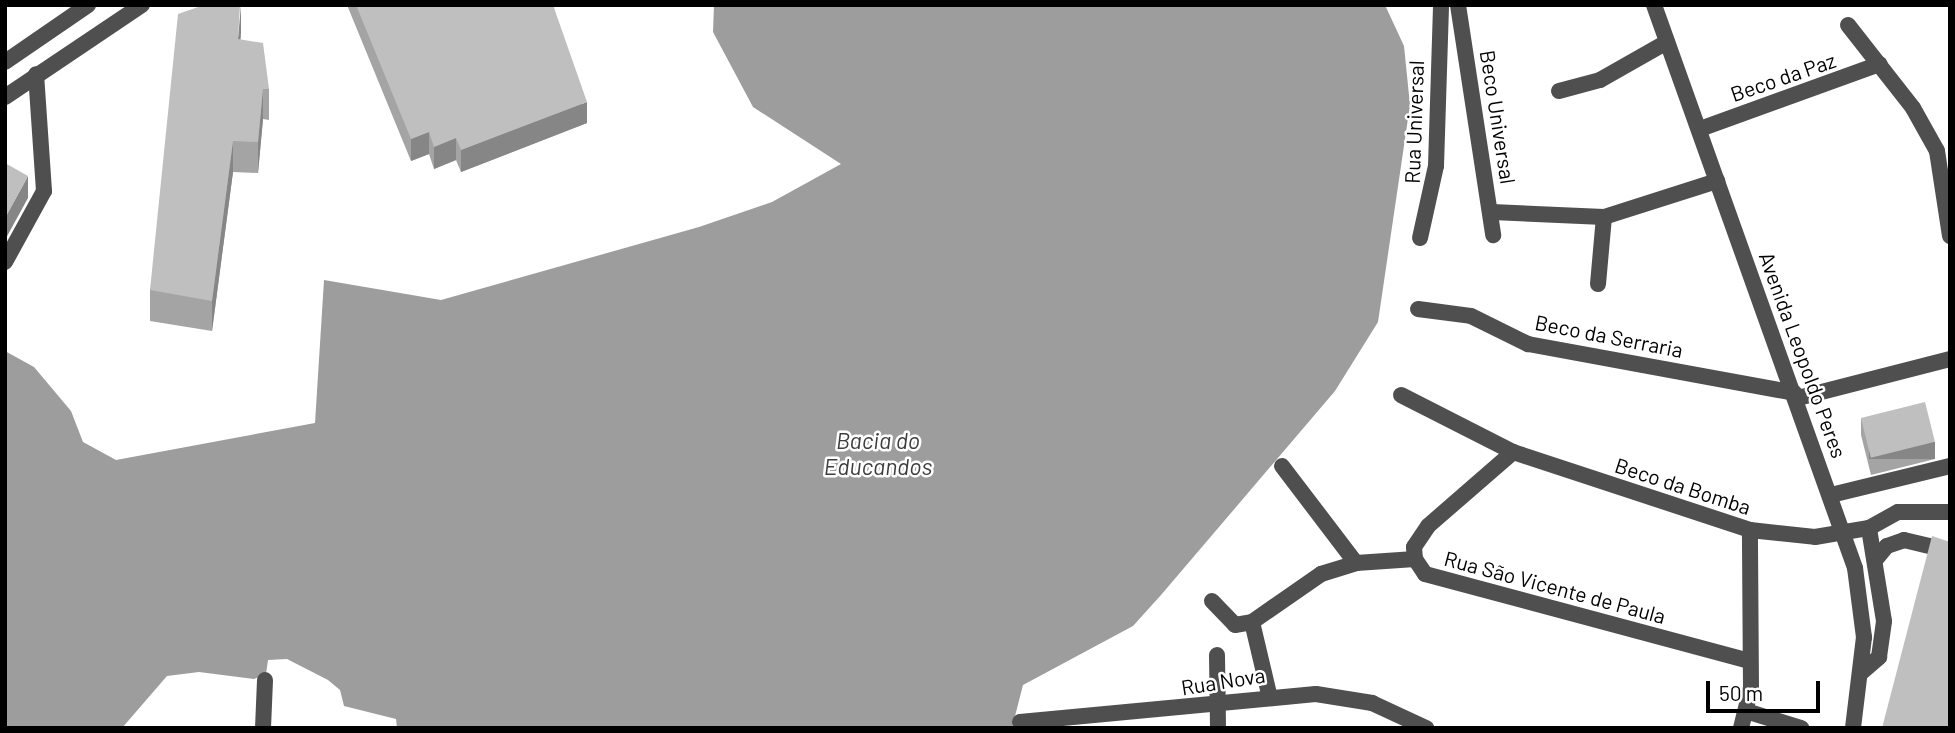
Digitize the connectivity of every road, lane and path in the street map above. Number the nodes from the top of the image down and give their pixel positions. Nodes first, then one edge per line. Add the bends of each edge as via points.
1 (88, 5) edge
2 (142, 5) edge
3 (1441, 5) edge
4 (1458, 5) edge
5 (1654, 5) edge
6 (1848, 25) dead end
7 (43, 35) junction
8 (1667, 42) junction
9 (59, 59) junction
10 (5, 62) edge
11 (1880, 64) junction
12 (36, 75) junction
13 (1559, 91) dead end
14 (5, 97) edge
15 (1700, 129) junction
16 (1943, 146) edge
17 (1717, 181) junction
18 (1492, 212) junction
19 (1604, 217) junction
20 (1493, 235) dead end
21 (1950, 236) edge
22 (1420, 238) dead end
23 (5, 262) edge
24 (1598, 284) dead end
25 (1418, 309) dead end
26 (1950, 359) edge
27 (1401, 395) dead end
28 (1797, 396) junction
29 (1513, 452) junction
30 (1282, 466) dead end
31 (1950, 466) edge
32 (1831, 495) junction
33 (1898, 512) junction
34 (1950, 512) edge
35 (1869, 528) junction
36 (1750, 530) junction
37 (1844, 533) junction
38 (1904, 540) junction
39 (1950, 551) edge
40 (1415, 559) junction
41 (1876, 559) junction
42 (1356, 563) junction
43 (1212, 601) dead end
44 (1252, 622) junction
45 (1217, 655) dead end
46 (1749, 662) junction
47 (1862, 672) junction
48 (265, 680) dead end
49 (1269, 694) junction
50 (1219, 703) junction
51 (1745, 711) junction
52 (1020, 722) dead end
53 (263, 728) edge
54 (1218, 728) edge
55 (1426, 728) edge
56 (1741, 728) edge
57 (1801, 728) edge
58 (1853, 728) edge

1 - 7 street
2 - 9 street
3 - 22 street, Rua Universal via 1436,166
4 - 18 street, Beco Universal
5 - 8 street, Avenida Leopoldo Peres
6 - 11 street
7 - 9 street
7 - 10 street
8 - 13 street via 1600,80
8 - 15 street, Avenida Leopoldo Peres
9 - 12 street
11 - 15 street, Beco da Paz
11 - 16 street
12 - 14 street
12 - 23 street via 44,191
15 - 17 street, Avenida Leopoldo Peres
16 - 21 street
17 - 19 street
17 - 28 street, Avenida Leopoldo Peres
18 - 19 street
18 - 20 street, Beco Universal
19 - 24 street
25 - 28 street, Beco da Serraria via 1471,316 1528,344
26 - 28 street
27 - 29 street, Beco da Bomba
28 - 32 street, Avenida Leopoldo Peres
29 - 36 street, Beco da Bomba
29 - 40 street via 1428,526 1414,547
30 - 42 street
31 - 32 street
32 - 37 street, Avenida Leopoldo Peres
33 - 34 street
33 - 35 street, Beco da Bomba
33 - 38 street
35 - 37 street, Beco da Bomba
35 - 41 street
36 - 37 street, Beco da Bomba via 1781,536
36 - 46 street
37 - 47 street, Avenida Leopoldo Peres via 1862,603
38 - 39 street
38 - 41 street via 1887,545
40 - 42 street, Rua São Vicente de Paula
40 - 46 street, Rua São Vicente de Paula via 1424,575
41 - 47 street via 1883,646
42 - 44 street, Rua São Vicente de Paula via 1321,574
43 - 44 street via 1235,625
44 - 49 street
45 - 50 street
46 - 51 street
47 - 58 street, Avenida Leopoldo Peres
48 - 53 street
49 - 50 street, Rua Nova
49 - 55 street, Rua Nova via 1344,697
50 - 52 street, Rua Nova
50 - 54 street
51 - 56 street
51 - 57 street

